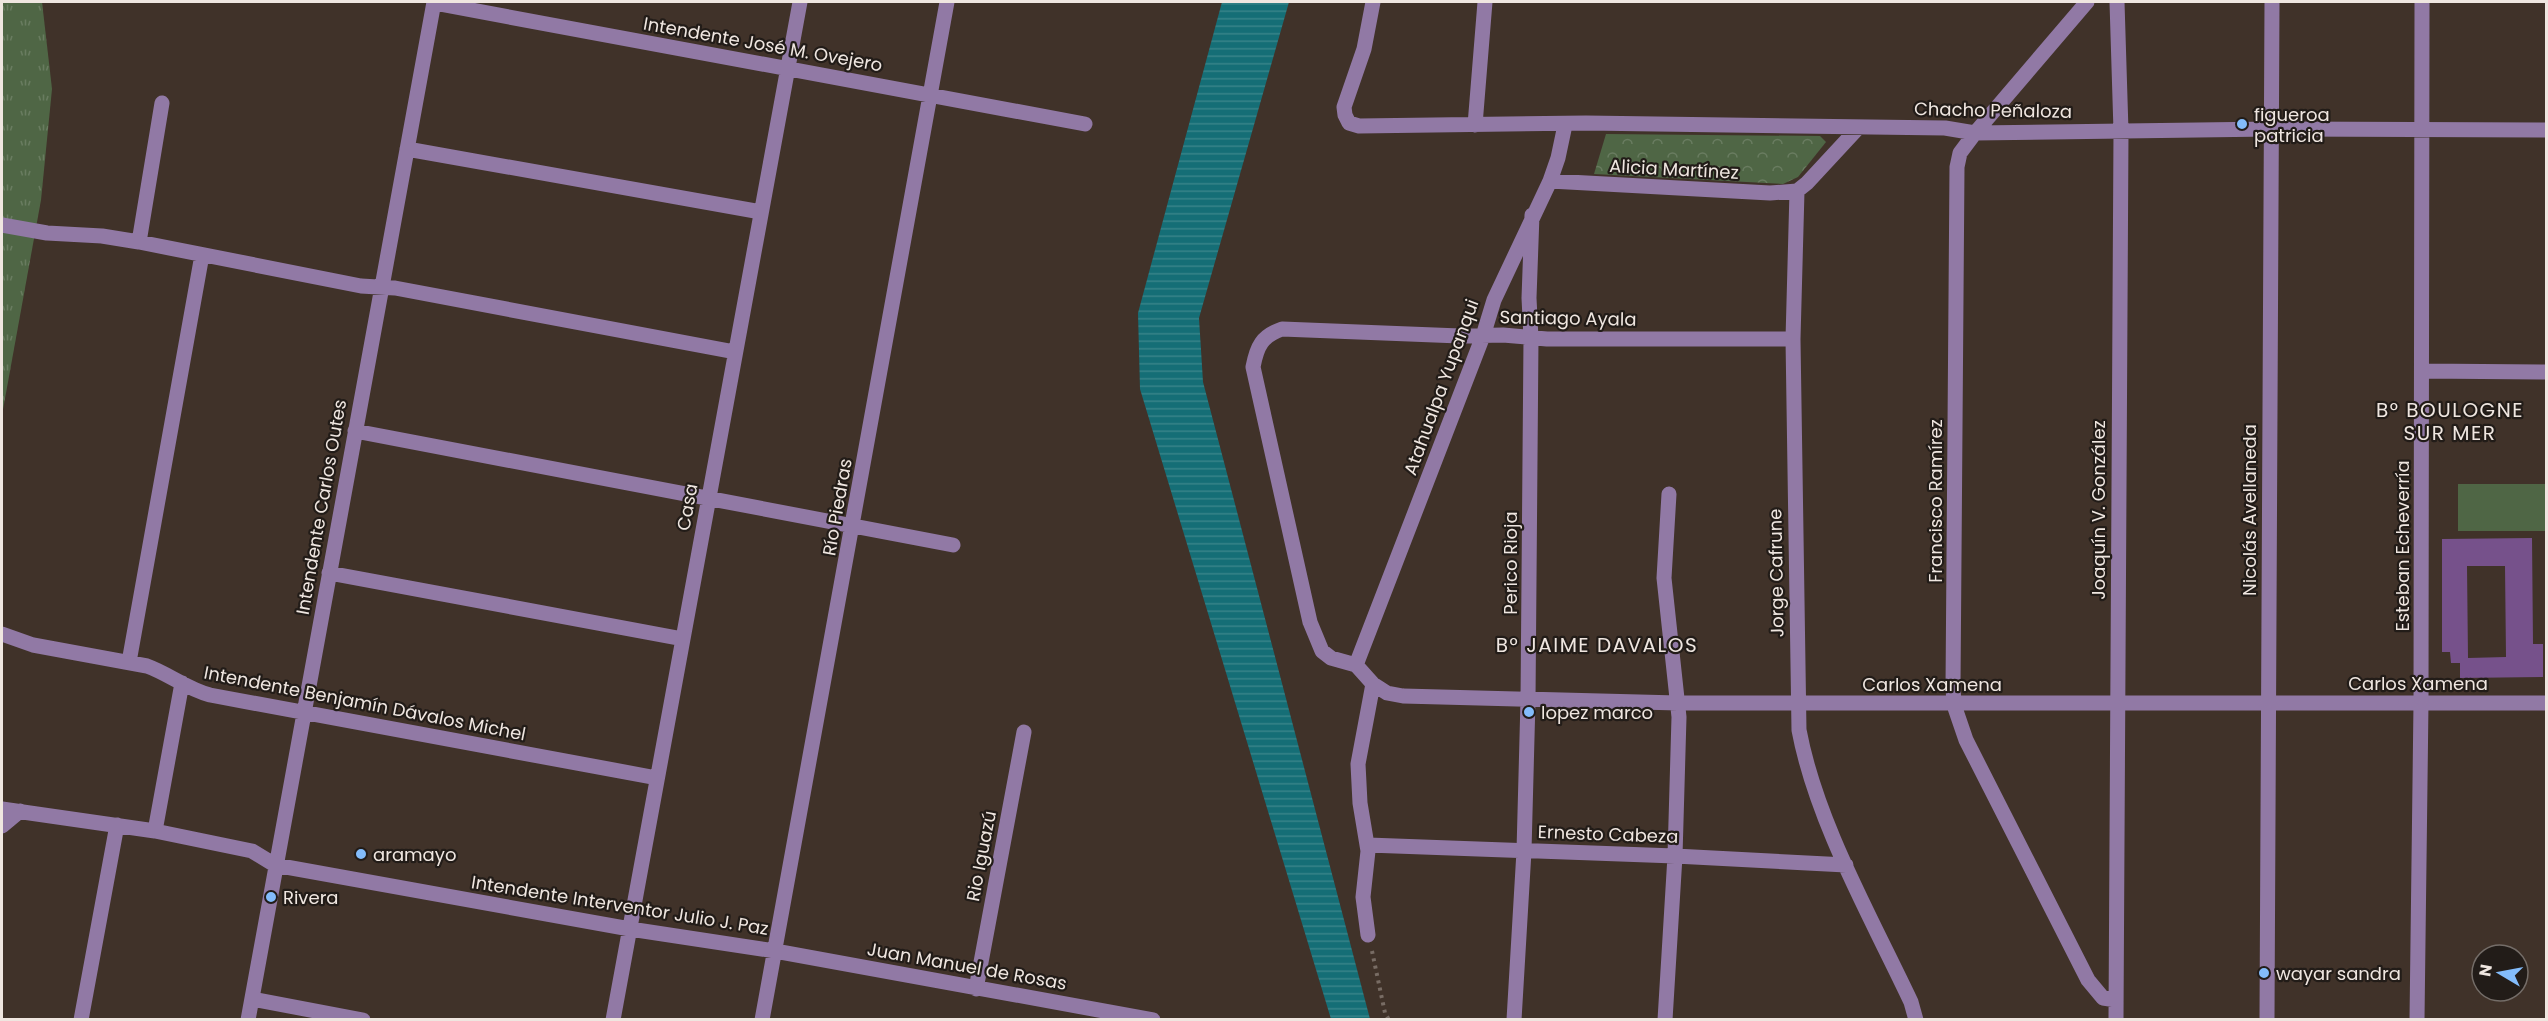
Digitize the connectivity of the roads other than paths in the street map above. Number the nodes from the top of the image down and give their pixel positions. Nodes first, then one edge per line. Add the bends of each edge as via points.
1 (434, 2) edge
2 (800, 2) edge
3 (947, 2) edge
4 (1373, 2) edge
5 (1485, 2) edge
6 (2087, 2) edge
7 (2117, 2) edge
8 (2272, 2) edge
9 (2422, 2) edge
10 (789, 68) junction
11 (930, 94) junction
12 (162, 103) dead end
13 (1085, 123) dead end
14 (1475, 125) junction
15 (1565, 125) junction
16 (1858, 128) junction
17 (2271, 129) junction
18 (2422, 129) junction
19 (2547, 130) edge
20 (2121, 131) junction
21 (1975, 133) junction
22 (407, 149) junction
23 (1550, 181) junction
24 (1797, 191) junction
25 (761, 212) junction
26 (1532, 215) junction
27 (2, 225) edge
28 (139, 242) junction
29 (202, 255) junction
30 (381, 287) junction
31 (1483, 336) junction
32 (1531, 338) junction
33 (1793, 339) junction
34 (735, 352) junction
35 (2422, 371) junction
36 (2547, 372) edge
37 (355, 431) junction
38 (1669, 494) dead end
39 (709, 498) junction
40 (854, 524) junction
41 (953, 545) dead end
42 (329, 573) junction
43 (2, 634) edge
44 (683, 639) junction
45 (129, 662) junction
46 (1356, 665) junction
47 (182, 683) junction
48 (1372, 684) junction
49 (1528, 700) junction
50 (1797, 702) junction
51 (2116, 702) junction
52 (2267, 702) junction
53 (1678, 703) junction
54 (2421, 703) junction
55 (2547, 703) edge
56 (1954, 705) junction
57 (304, 712) junction
58 (1024, 732) dead end
59 (657, 778) junction
60 (2, 809) edge
61 (20, 811) junction
62 (117, 825) junction
63 (2, 826) edge
64 (155, 831) junction
65 (1368, 845) junction
66 (1524, 851) junction
67 (1675, 856) junction
68 (275, 865) junction
69 (1846, 865) junction
70 (630, 929) junction
71 (1368, 935) road end
72 (775, 951) junction
73 (976, 988) junction
74 (252, 999) junction
75 (2116, 1000) junction
76 (81, 1020) edge
77 (248, 1020) edge
78 (363, 1020) edge
79 (613, 1020) edge
80 (762, 1020) edge
81 (1153, 1020) edge
82 (1514, 1020) edge
83 (1665, 1020) edge
84 (1916, 1020) edge
85 (2116, 1020) edge
86 (2267, 1020) edge
87 (2416, 1020) edge

1 - 10 street, Intendente José M. Ovejero
1 - 22 street, Intendente Carlos Outes
2 - 10 street, Casa
3 - 11 street, Río Piedras
4 - 14 street, Chacho Peñaloza via 1364,49 1344,107 1349,123
5 - 14 street
6 - 21 street, Francisco Ramírez
7 - 20 street, Joaquín V. González
8 - 17 street, Nicolás Avellaneda
9 - 18 street, Esteban Echeverría
10 - 11 street, Intendente José M. Ovejero
10 - 25 street, Casa
11 - 13 street, Intendente José M. Ovejero
11 - 40 street, Río Piedras
12 - 28 street
14 - 15 street, Chacho Peñaloza
15 - 16 street, Chacho Peñaloza
15 - 23 street, Atahualpa Yupanqui
16 - 21 street, Chacho Peñaloza via 1945,128
16 - 24 street
17 - 18 street, Chacho Peñaloza
17 - 20 street, Chacho Peñaloza
17 - 52 street, Nicolás Avellaneda
18 - 19 street, Chacho Peñaloza
18 - 35 street, Esteban Echeverría
20 - 21 street, Chacho Peñaloza
20 - 51 street, Joaquín V. González
21 - 56 street, Francisco Ramírez via 1960,153 1957,167
22 - 25 street
22 - 30 street, Intendente Carlos Outes
23 - 24 street, Alicia Martínez via 1770,193
23 - 26 street, Atahualpa Yupanqui
24 - 33 street, Jorge Cafrune
25 - 34 street, Casa
26 - 31 street, Atahualpa Yupanqui via 1494,300
26 - 32 street, Perico Rioja
27 - 28 street
28 - 29 street
29 - 30 street
29 - 45 street
30 - 34 street
30 - 37 street, Intendente Carlos Outes
31 - 32 street, Santiago Ayala
31 - 46 street, Atahualpa Yupanqui
31 - 46 street, Santiago Ayala via 1282,329 1262,340 1256,350 1253,367 1310,622 1322,651 1331,658
32 - 33 street, Santiago Ayala
32 - 49 street, Perico Rioja
33 - 50 street, Jorge Cafrune
34 - 39 street, Casa
35 - 36 street
35 - 54 street, Esteban Echeverría
37 - 39 street
37 - 42 street, Intendente Carlos Outes
38 - 53 street via 1664,578
39 - 40 street
39 - 44 street, Casa
40 - 41 street
40 - 72 street, Río Piedras
42 - 44 street
42 - 57 street, Intendente Carlos Outes
43 - 45 street, Intendente Benjamín Dávalos Michel via 33,645
44 - 59 street, Casa
45 - 47 street, Intendente Benjamín Dávalos Michel via 160,671
46 - 48 street, Carlos Xamena
47 - 57 street, Intendente Benjamín Dávalos Michel via 210,695
47 - 64 street
48 - 49 street, Carlos Xamena via 1387,693 1404,696
48 - 65 street via 1358,764
49 - 53 street, Carlos Xamena
49 - 66 street, Perico Rioja
50 - 53 street, Carlos Xamena
50 - 56 street, Carlos Xamena
50 - 69 street, Jorge Cafrune via 1811,780
51 - 52 street, Carlos Xamena
51 - 56 street, Carlos Xamena
51 - 75 street, Joaquín V. González
52 - 54 street, Carlos Xamena
52 - 86 street, Nicolás Avellaneda
53 - 67 street
54 - 55 street, Carlos Xamena
54 - 87 street, Esteban Echeverría
56 - 75 street, Francisco Ramírez via 1966,740 2088,980 2103,998
57 - 59 street, Intendente Benjamín Dávalos Michel
57 - 68 street, Intendente Carlos Outes
58 - 73 street, Rio Iguazú
59 - 70 street, Casa
60 - 61 street, Intendente Interventor Julio J. Paz
61 - 62 street, Intendente Interventor Julio J. Paz
61 - 63 street
62 - 64 street, Intendente Interventor Julio J. Paz
62 - 76 street
64 - 68 street, Intendente Interventor Julio J. Paz via 252,851
65 - 66 street, Ernesto Cabeza
65 - 71 street via 1363,897
66 - 67 street, Ernesto Cabeza
66 - 82 street, Perico Rioja
67 - 69 street, Ernesto Cabeza
67 - 83 street
68 - 70 street, Intendente Interventor Julio J. Paz
68 - 74 street, Intendente Carlos Outes
69 - 84 street, Jorge Cafrune
70 - 72 street, Intendente Interventor Julio J. Paz
70 - 79 street, Casa
72 - 73 street, Juan Manuel de Rosas
72 - 80 street, Río Piedras
73 - 81 street, Juan Manuel de Rosas
74 - 77 street, Intendente Carlos Outes
74 - 78 street
75 - 85 street, Joaquín V. González

